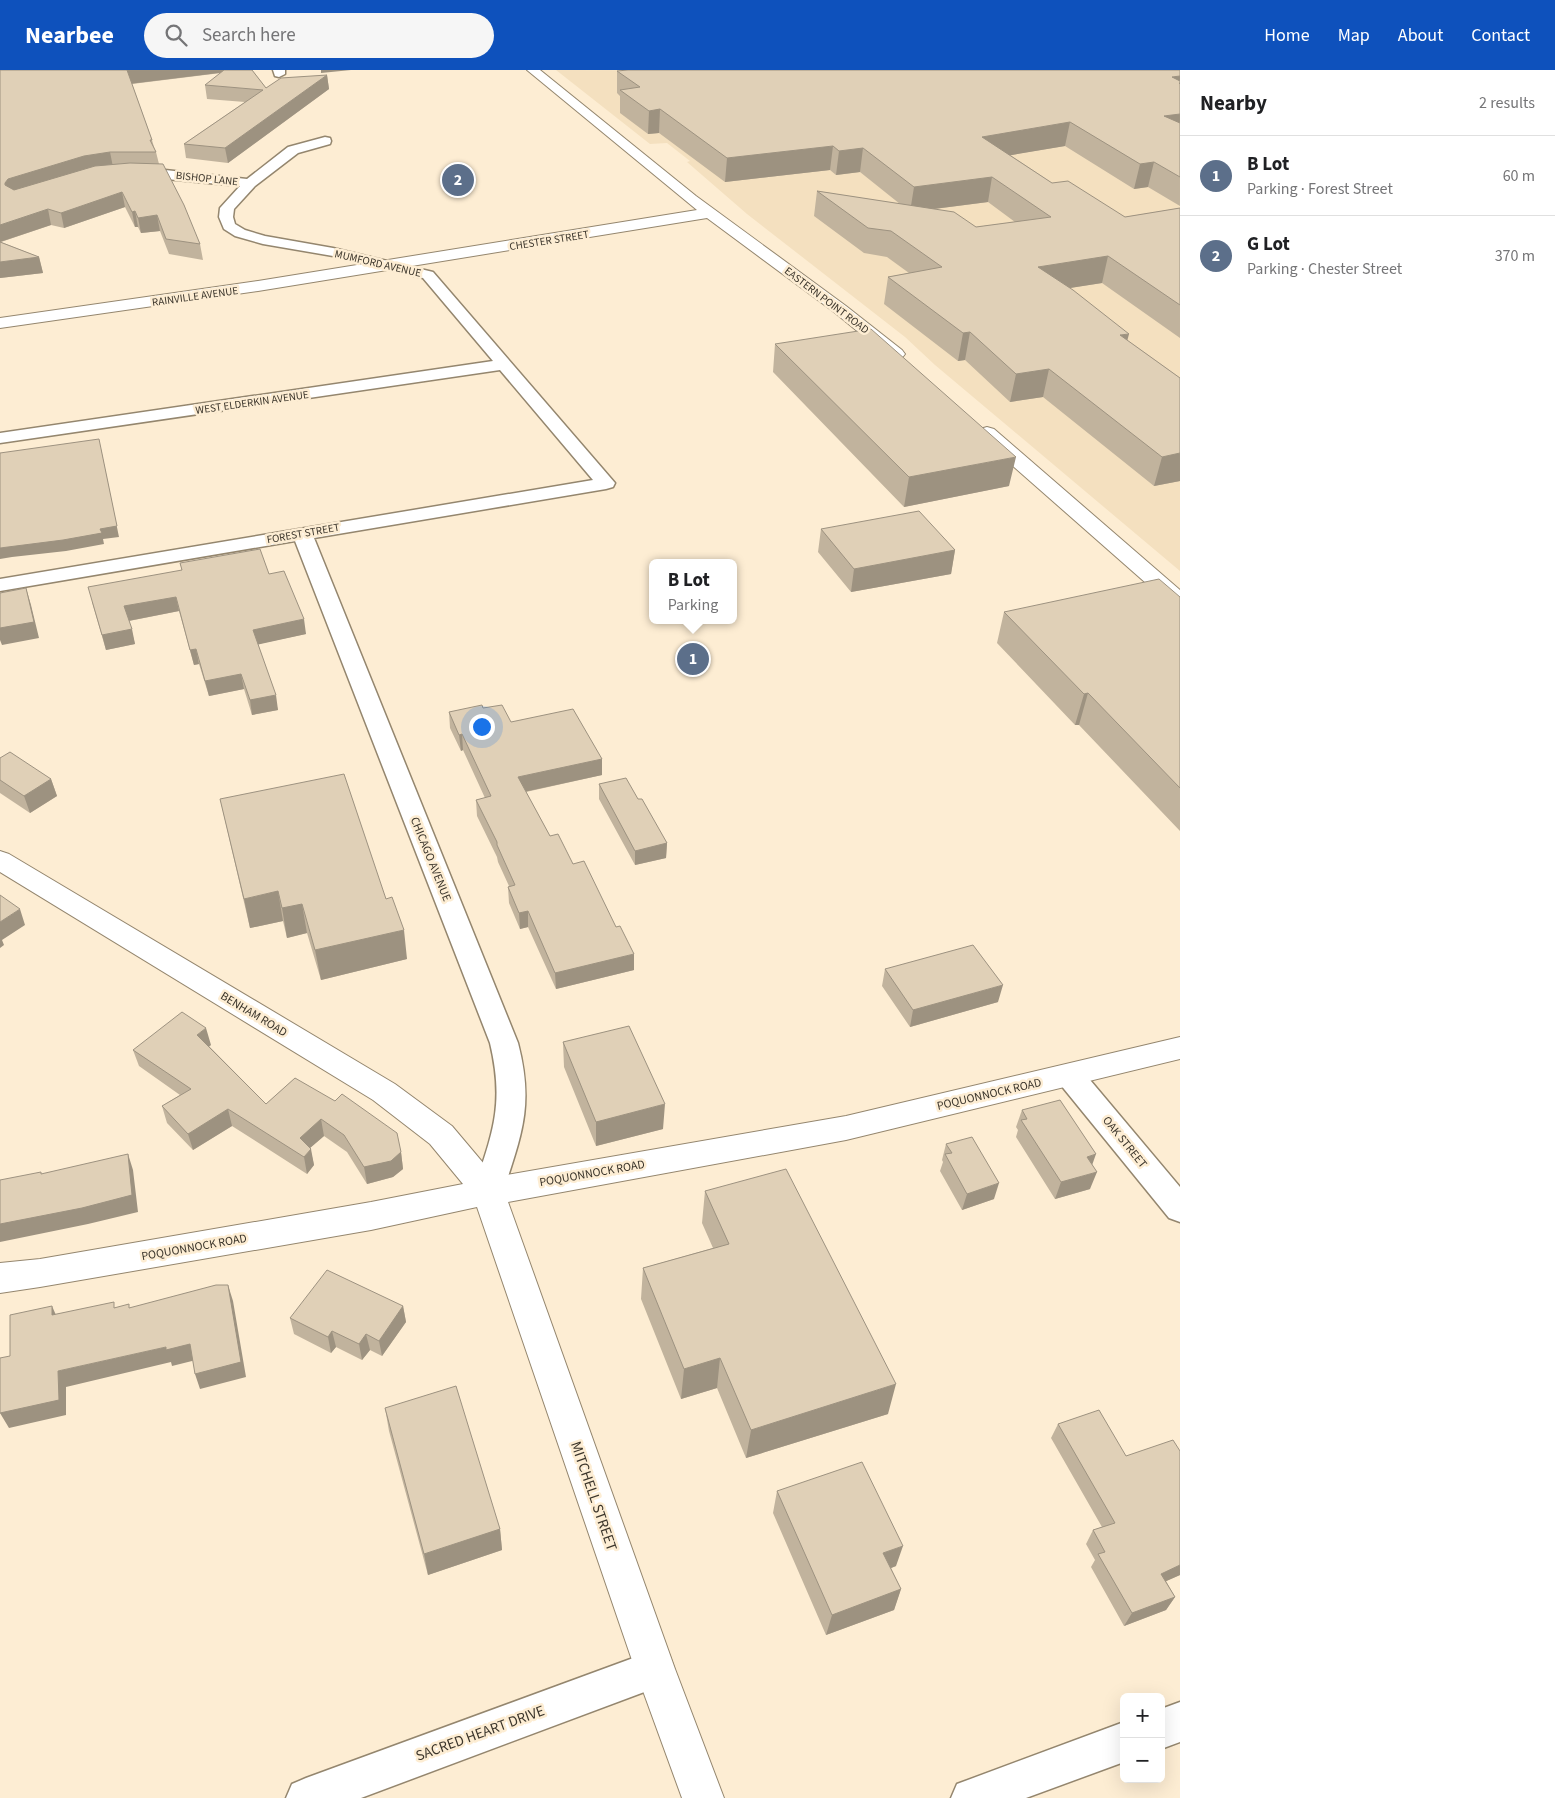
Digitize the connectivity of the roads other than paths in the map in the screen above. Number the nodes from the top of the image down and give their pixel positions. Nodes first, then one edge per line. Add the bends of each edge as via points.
1 (533, 70) edge
2 (324, 141) dead end
3 (118, 173) edge
4 (250, 183) junction
5 (709, 213) junction
6 (389, 266) junction
7 (0, 323) edge
8 (907, 363) edge
9 (505, 364) junction
10 (977, 424) edge
11 (0, 438) edge
12 (606, 483) joint
13 (302, 533) junction
14 (0, 585) edge
15 (1180, 601) edge
16 (0, 860) edge
17 (1180, 1048) edge
18 (1070, 1076) junction
19 (488, 1192) junction
20 (1180, 1209) edge
21 (0, 1278) edge
22 (655, 1669) junction
23 (1180, 1722) edge
24 (1165, 1728) edge
25 (1120, 1743) edge
26 (306, 1798) edge
27 (703, 1798) edge
28 (971, 1798) edge

1 - 5 main road, EASTERN POINT ROAD
2 - 4 street, MUMFORD AVENUE via 293,150
3 - 4 street, BISHOP LANE via 156,173
4 - 6 street, MUMFORD AVENUE via 227,208 229,226 240,233
5 - 6 main road, CHESTER STREET
5 - 8 main road, EASTERN POINT ROAD via 840,309
6 - 7 main road, RAINVILLE AVENUE
6 - 9 street, MUMFORD AVENUE via 428,275
9 - 11 street, WEST ELDERKIN AVENUE
9 - 12 street, MUMFORD AVENUE
10 - 15 main road
12 - 13 street, FOREST STREET
13 - 14 street, FOREST STREET
13 - 19 street, CHICAGO AVENUE via 504,1043 512,1102 508,1129
16 - 19 main road, BENHAM ROAD via 384,1092 441,1135
17 - 18 main road, POQUONNOCK ROAD
18 - 19 main road, POQUONNOCK ROAD via 846,1128
18 - 20 street, OAK STREET
19 - 21 main road, POQUONNOCK ROAD via 361,1218 40,1274
19 - 22 main road, MITCHELL STREET
22 - 26 street, SACRED HEART DRIVE
22 - 27 main road, MITCHELL STREET
23 - 24 street
25 - 28 street

